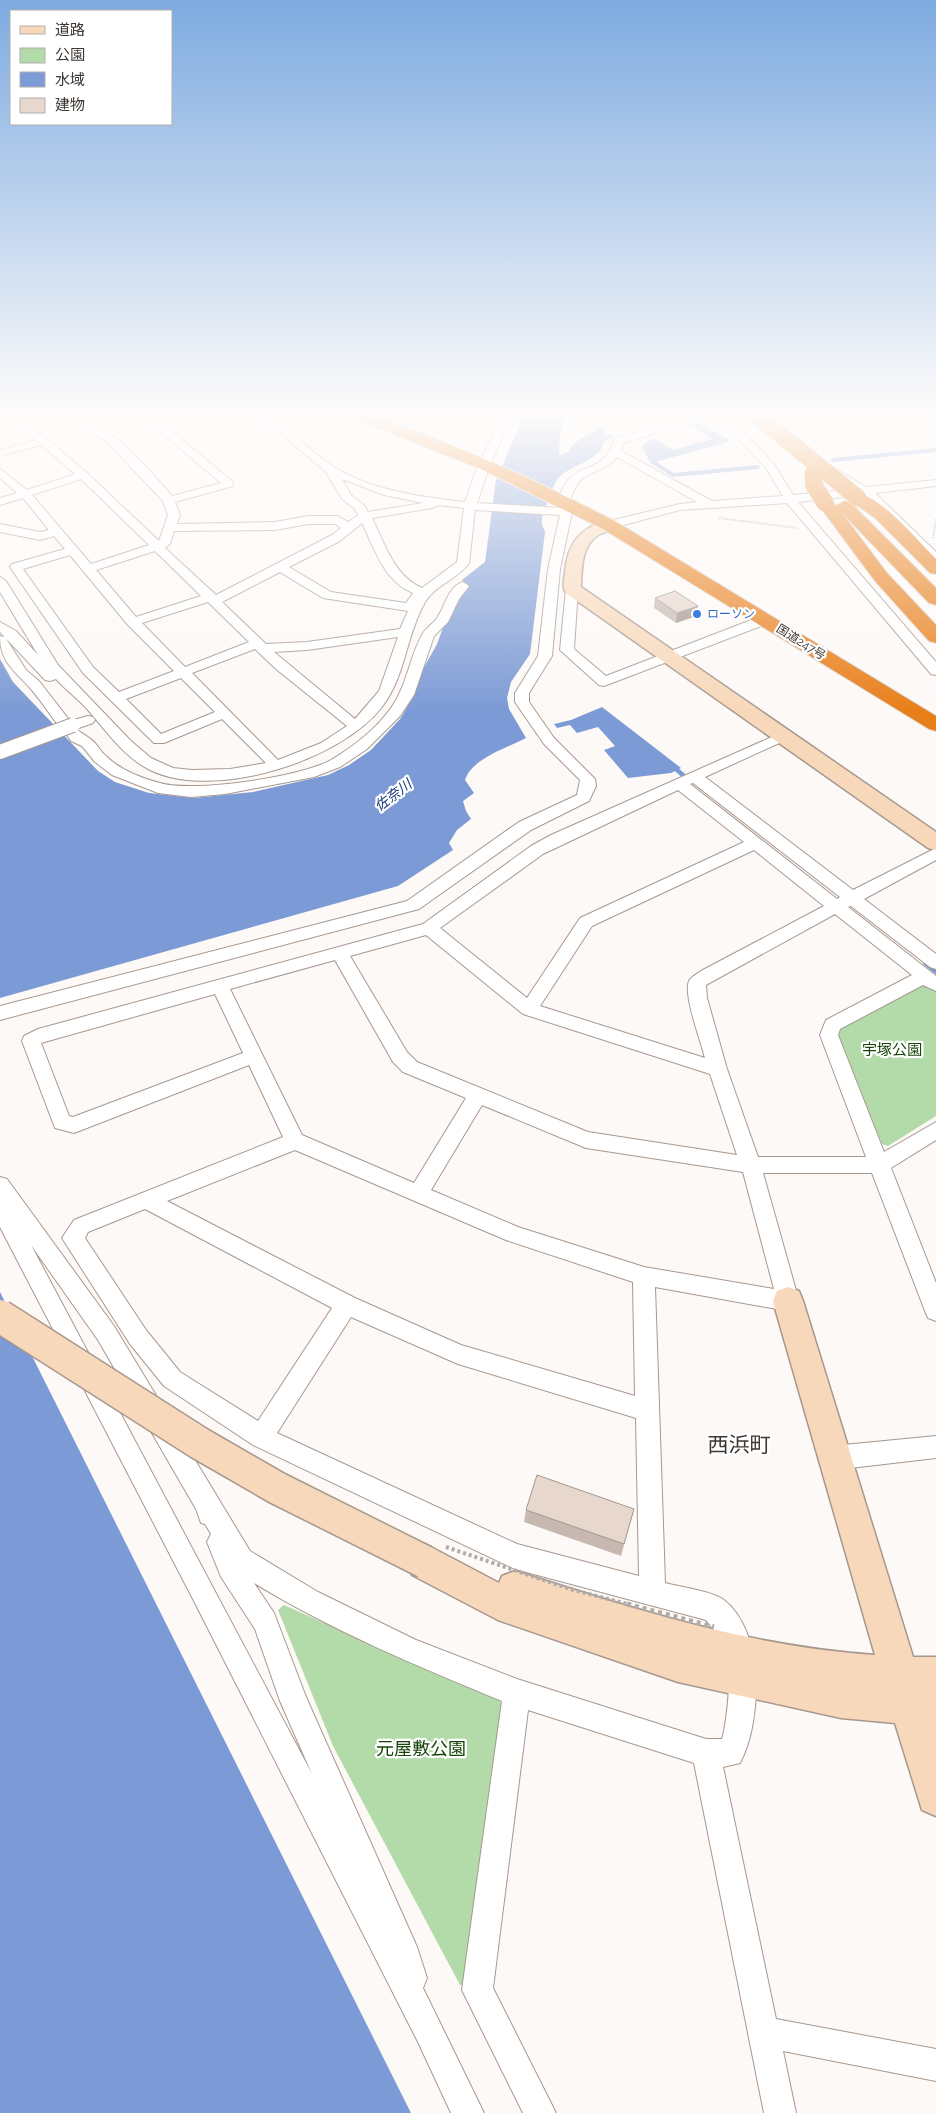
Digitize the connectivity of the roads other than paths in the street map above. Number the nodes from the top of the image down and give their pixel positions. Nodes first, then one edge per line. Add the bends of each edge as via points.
1 (43, 515) edge
2 (125, 515) edge
3 (174, 515) edge
4 (373, 515) edge
5 (472, 515) edge
6 (562, 515) edge
7 (583, 515) edge
8 (648, 515) edge
9 (804, 515) edge
10 (853, 515) edge
11 (861, 515) edge
12 (862, 515) edge
13 (882, 515) edge
14 (892, 515) edge
15 (364, 516) junction
16 (609, 526) junction
17 (0, 528) edge
18 (170, 528) junction
19 (348, 528) junction
20 (58, 532) junction
21 (157, 545) junction
22 (73, 550) junction
23 (936, 560) edge
24 (281, 567) junction
25 (88, 569) junction
26 (936, 569) edge
27 (0, 581) edge
28 (463, 586) dead end
29 (572, 589) junction
30 (936, 592) edge
31 (429, 597) junction
32 (213, 599) junction
33 (936, 599) edge
34 (764, 620) junction
35 (133, 622) junction
36 (0, 626) edge
37 (432, 629) junction
38 (406, 632) junction
39 (936, 637) edge
40 (0, 640) edge
41 (260, 646) junction
42 (671, 658) junction
43 (936, 671) edge
44 (182, 673) junction
45 (117, 698) junction
46 (223, 714) junction
47 (88, 720) junction
48 (353, 723) junction
49 (69, 726) junction
50 (936, 726) edge
51 (783, 736) junction
52 (0, 752) edge
53 (138, 756) junction
54 (271, 760) junction
55 (686, 780) junction
56 (755, 843) junction
57 (933, 855) edge
58 (853, 899) junction
59 (836, 906) junction
60 (429, 928) junction
61 (340, 952) junction
62 (932, 974) edge
63 (220, 986) junction
64 (529, 1009) junction
65 (0, 1013) edge
66 (254, 1056) junction
67 (718, 1069) junction
68 (478, 1095) junction
69 (936, 1130) edge
70 (295, 1141) junction
71 (751, 1165) junction
72 (879, 1165) junction
73 (0, 1185) edge
74 (418, 1193) junction
75 (146, 1200) junction
76 (0, 1207) edge
77 (644, 1276) junction
78 (788, 1301) junction
79 (347, 1305) junction
80 (936, 1311) edge
81 (0, 1316) edge
82 (647, 1410) junction
83 (262, 1438) junction
84 (936, 1447) edge
85 (833, 1458) junction
86 (206, 1503) junction
87 (652, 1593) junction
88 (742, 1668) junction
89 (936, 1676) edge
90 (517, 1693) junction
91 (915, 1696) edge
92 (706, 1753) junction
93 (936, 1796) edge
94 (429, 2032) junction
95 (764, 2032) junction
96 (936, 2066) edge
97 (468, 2113) edge
98 (540, 2113) edge
99 (780, 2113) edge

1 - 20 street
2 - 21 street
3 - 18 street
4 - 15 street
5 - 31 street via 463,564
6 - 65 street via 545,656 522,693 522,702 549,740 587,779 584,798 525,826 414,905
7 - 16 highway, 国道247号
8 - 16 street
9 - 43 street
10 - 39 highway via 881,577
11 - 33 highway
12 - 30 highway
13 - 26 highway
14 - 23 street
15 - 19 street
15 - 31 street via 393,573 405,585
16 - 29 street via 593,530 580,542 575,556
16 - 34 highway, 国道247号
17 - 20 street via 40,536
18 - 19 street via 275,526 308,520 338,520
18 - 21 street via 164,544
19 - 24 street via 336,538
20 - 22 street
21 - 25 street
21 - 32 street
22 - 25 street
22 - 45 street via 16,567 76,655
24 - 31 street via 328,595 409,607
24 - 32 street
25 - 35 street
27 - 53 street via 50,663
28 - 37 street
29 - 42 street
29 - 42 street via 567,650 604,682
31 - 37 street
31 - 38 street
32 - 35 street
32 - 41 street
34 - 42 street
34 - 50 highway, 国道247号
35 - 44 street
36 - 47 street via 11,634
37 - 49 street via 407,695 395,713 362,746 335,764 309,774 225,789 190,792 158,788 117,772 100,759 88,743 76,738
38 - 41 street via 307,646
38 - 48 street via 400,660 390,682 377,703
40 - 49 street via 21,673
41 - 44 street
41 - 48 street
42 - 51 street
44 - 45 street
44 - 46 street
45 - 46 street via 158,740
46 - 54 street
47 - 49 street
47 - 53 street via 113,743
48 - 53 street via 333,742 305,757 238,772 172,773
48 - 54 street via 290,756
49 - 52 street, bridge
51 - 55 street
51 - 57 street
53 - 54 street via 152,756 177,767 221,768
55 - 56 street
55 - 58 street
55 - 60 street via 543,846
56 - 59 street
56 - 64 street via 586,922
57 - 58 street
58 - 59 street
58 - 62 street
59 - 62 street
59 - 67 street via 697,984
60 - 61 street
60 - 64 street
61 - 63 street
61 - 68 street via 400,1057 410,1067
62 - 72 street via 832,1025 829,1035
63 - 66 street
63 - 66 street via 31,1040 62,1123 74,1125
64 - 67 street
66 - 70 street
67 - 71 street
68 - 71 street via 586,1140
68 - 74 street
69 - 72 street
70 - 74 street
70 - 75 street
71 - 72 street
71 - 78 street
72 - 80 street
73 - 86 street via 106,1333
74 - 77 street via 513,1234
75 - 79 street
75 - 83 street via 81,1226 73,1238 138,1337 172,1378
76 - 94 street
77 - 78 street
77 - 82 street
78 - 85 street
79 - 82 street via 458,1354
79 - 83 street
81 - 88 street, bridge via 277,1488 436,1559 507,1605 678,1663
82 - 87 street
83 - 87 street via 515,1556
84 - 85 street
85 - 91 street
86 - 90 street via 241,1560 309,1601 409,1650
86 - 94 street via 230,1568 265,1622 294,1701 402,1947
87 - 88 street via 714,1609 727,1622
88 - 91 street via 841,1698
88 - 92 street via 738,1740 730,1753
89 - 91 street
90 - 92 street
90 - 98 street via 477,1990
91 - 93 street
92 - 95 street
94 - 97 street
95 - 96 street
95 - 99 street

